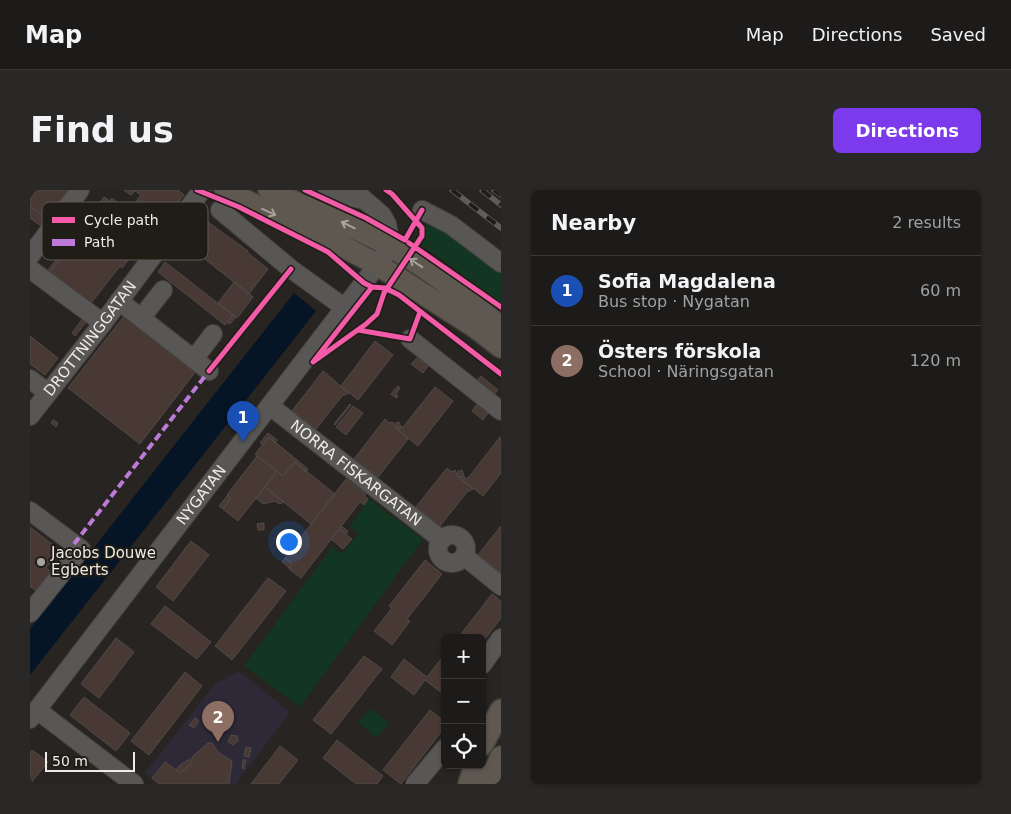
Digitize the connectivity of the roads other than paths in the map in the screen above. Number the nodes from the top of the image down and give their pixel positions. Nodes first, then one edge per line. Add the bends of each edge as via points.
1 (80, 190) edge
2 (202, 190) edge
3 (269, 190) edge
4 (327, 190) edge
5 (358, 195) edge
6 (223, 200) edge
7 (71, 202) edge
8 (193, 202) edge
9 (422, 210) dead end
10 (42, 240) edge
11 (391, 246) junction
12 (30, 256) edge
13 (150, 260) edge
14 (501, 263) edge
15 (378, 264) junction
16 (30, 269) edge
17 (441, 280) junction
18 (163, 290) dead end
19 (421, 294) junction
20 (119, 301) junction
21 (345, 308) junction
22 (501, 313) edge
23 (141, 318) junction
24 (103, 323) junction
25 (501, 328) edge
26 (213, 334) dead end
27 (410, 339) dead end
28 (501, 347) edge
29 (194, 359) junction
30 (501, 362) edge
31 (209, 371) dead end
32 (30, 379) edge
33 (48, 393) junction
34 (270, 406) junction
35 (501, 411) edge
36 (30, 416) edge
37 (30, 511) edge
38 (501, 586) edge
39 (30, 613) edge
40 (501, 638) edge
41 (486, 659) edge
42 (501, 710) edge
43 (34, 714) edge
44 (486, 738) edge
45 (441, 753) edge
46 (501, 757) edge
47 (473, 769) edge
48 (134, 784) edge
49 (415, 784) edge
50 (469, 784) edge
51 (491, 784) edge

1 - 7 street
2 - 8 street, DROTTNINGGATAN
11 -> 3 main road
4 - 5 street via 335,194
5 - 11 street via 382,215
6 -> 15 main road via 268,212
6 - 21 street via 291,269
9 - 14 street via 450,225
10 - 12 street
11 - 15 street, NYGATAN
17 -> 11 main road
13 - 20 street, DROTTNINGGATAN
15 - 19 main road
15 - 21 street, NYGATAN
16 - 24 street
17 - 22 main road
17 - 25 main road
18 - 23 street
19 - 28 main road
19 - 30 main road
20 - 23 street
20 - 24 street, DROTTNINGGATAN
21 - 34 street, NYGATAN
23 - 29 street
24 - 33 street, DROTTNINGGATAN
26 - 29 street
27 - 35 street
29 - 31 street
32 - 33 street
33 - 36 street, DROTTNINGGATAN
34 - 38 street, NORRA FISKARGATAN via 442,540 451,536 460,538 466,547 464,556
34 - 43 street, NYGATAN
37 - 39 street via 81,549
40 - 41 street
42 - 44 main road
43 - 48 street
45 - 49 street
46 - 51 main road
47 - 50 main road

